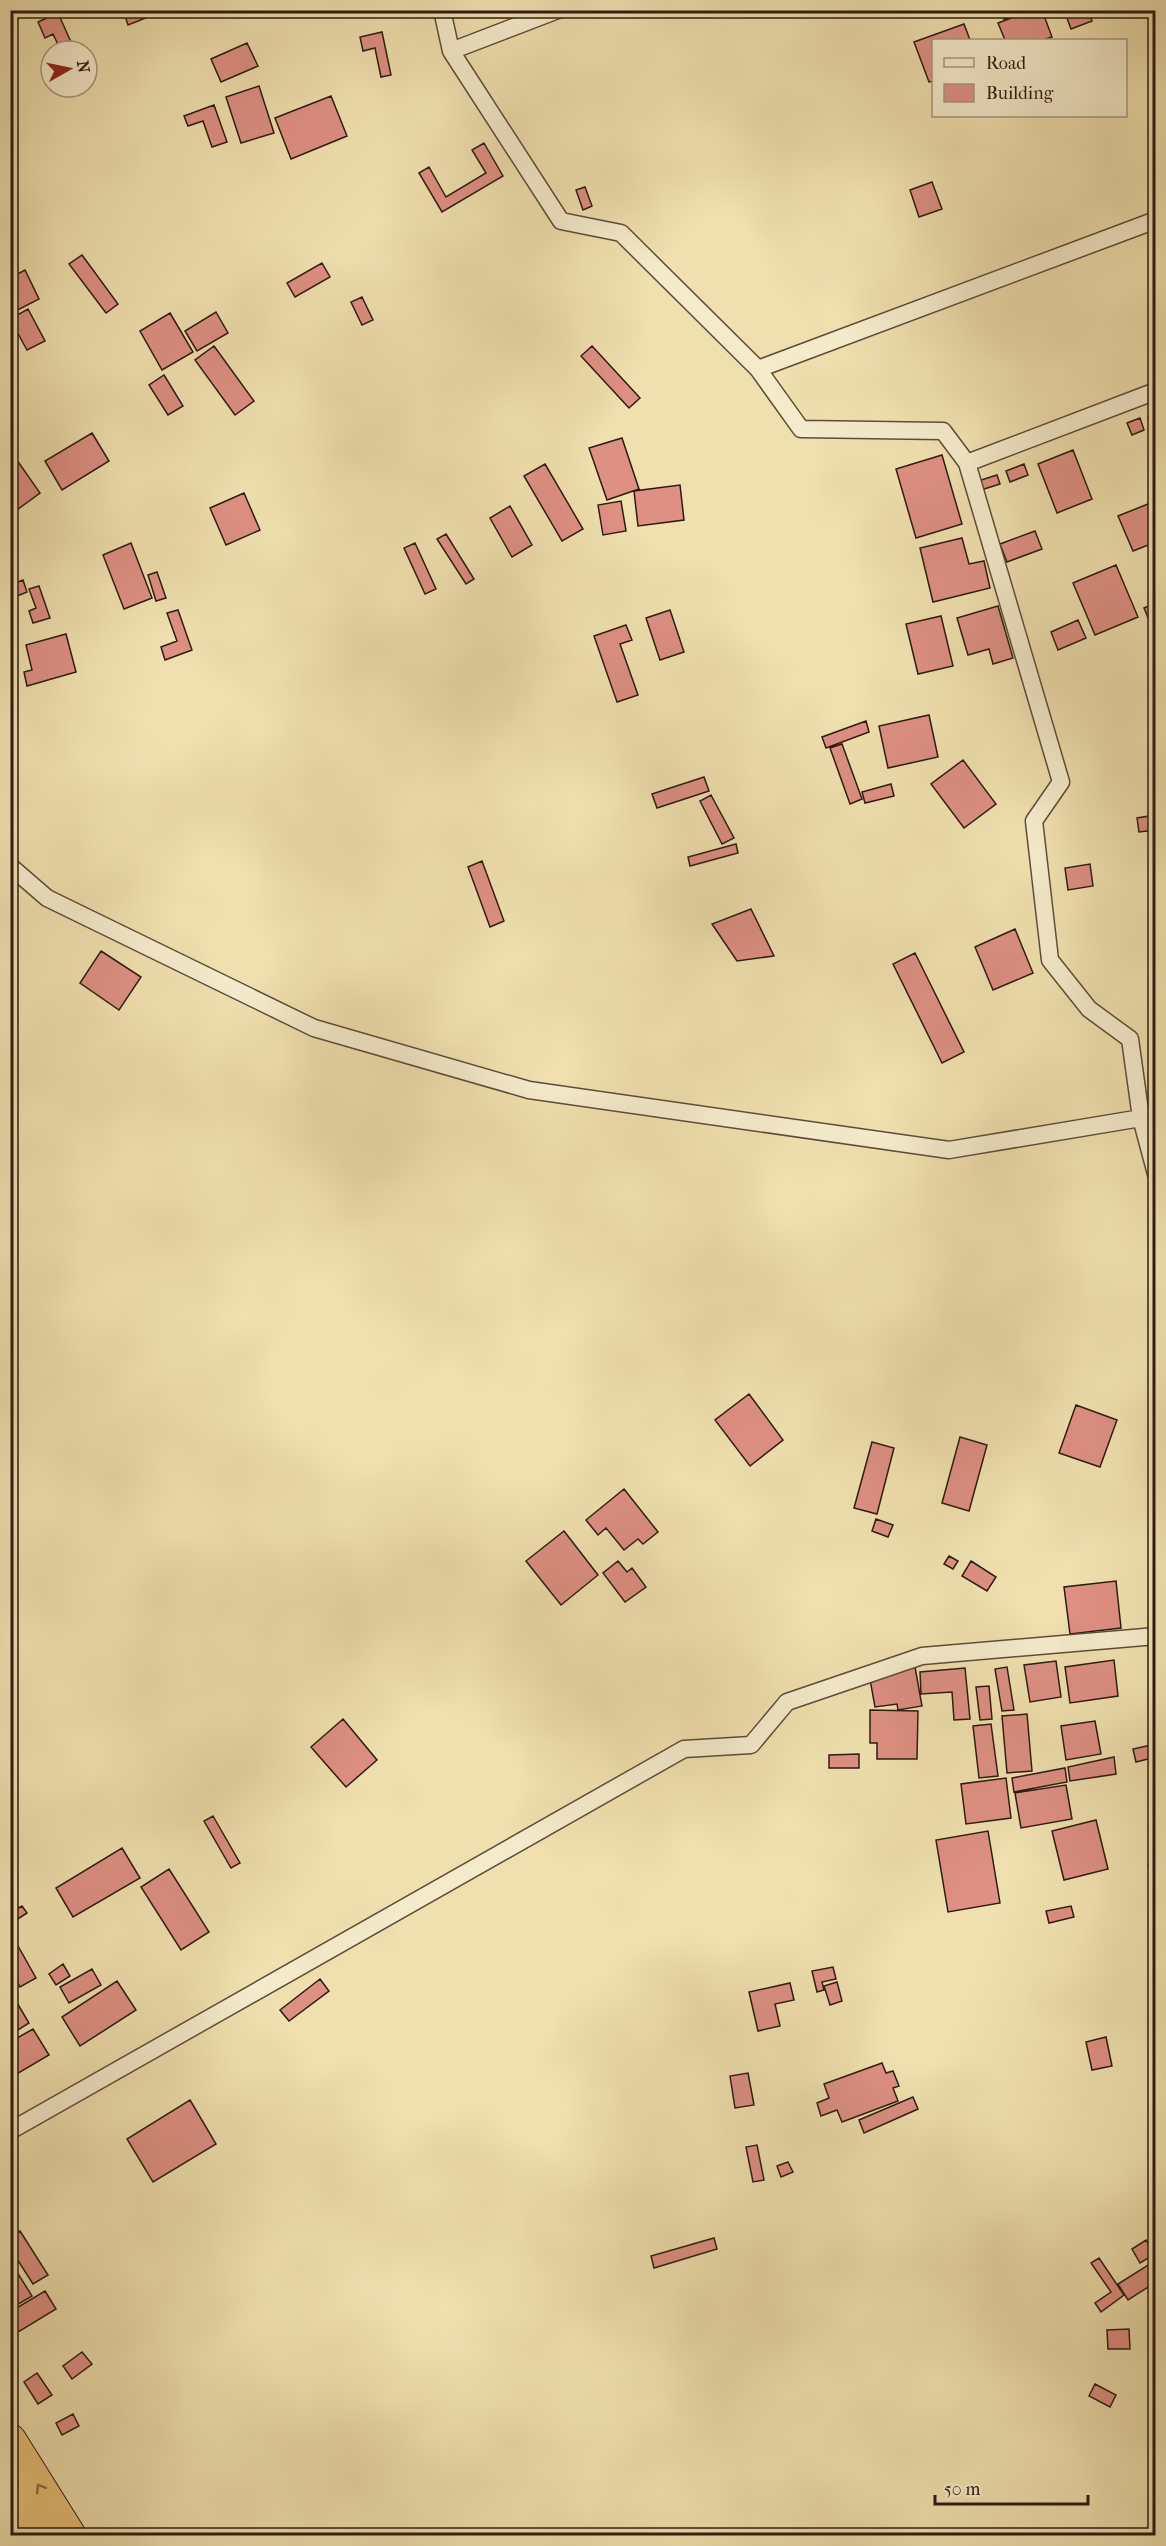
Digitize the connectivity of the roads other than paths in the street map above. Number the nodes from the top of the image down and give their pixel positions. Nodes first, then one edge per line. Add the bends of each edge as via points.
1 (442, 10) edge
2 (558, 10) edge
3 (451, 51) junction
4 (1155, 220) edge
5 (758, 369) junction
6 (1155, 391) edge
7 (967, 462) junction
8 (10, 866) edge
9 (1141, 1118) junction
10 (1155, 1174) edge
11 (1155, 1636) edge
12 (10, 2131) edge
13 (10, 2440) edge
14 (10, 2498) edge
15 (34, 2535) edge
16 (70, 2535) edge

1 - 3 street
2 - 3 street
3 - 5 street via 561,221 621,233
4 - 5 street
5 - 7 street via 801,429 943,431
6 - 7 street
7 - 9 street via 1061,782 1034,821 1050,960 1089,1009 1130,1039
8 - 9 street via 48,898 314,1028 529,1090 949,1150
9 - 10 street
11 - 12 street via 922,1656 787,1702 751,1745 684,1749
16 -> 13 highway
14 - 15 highway

